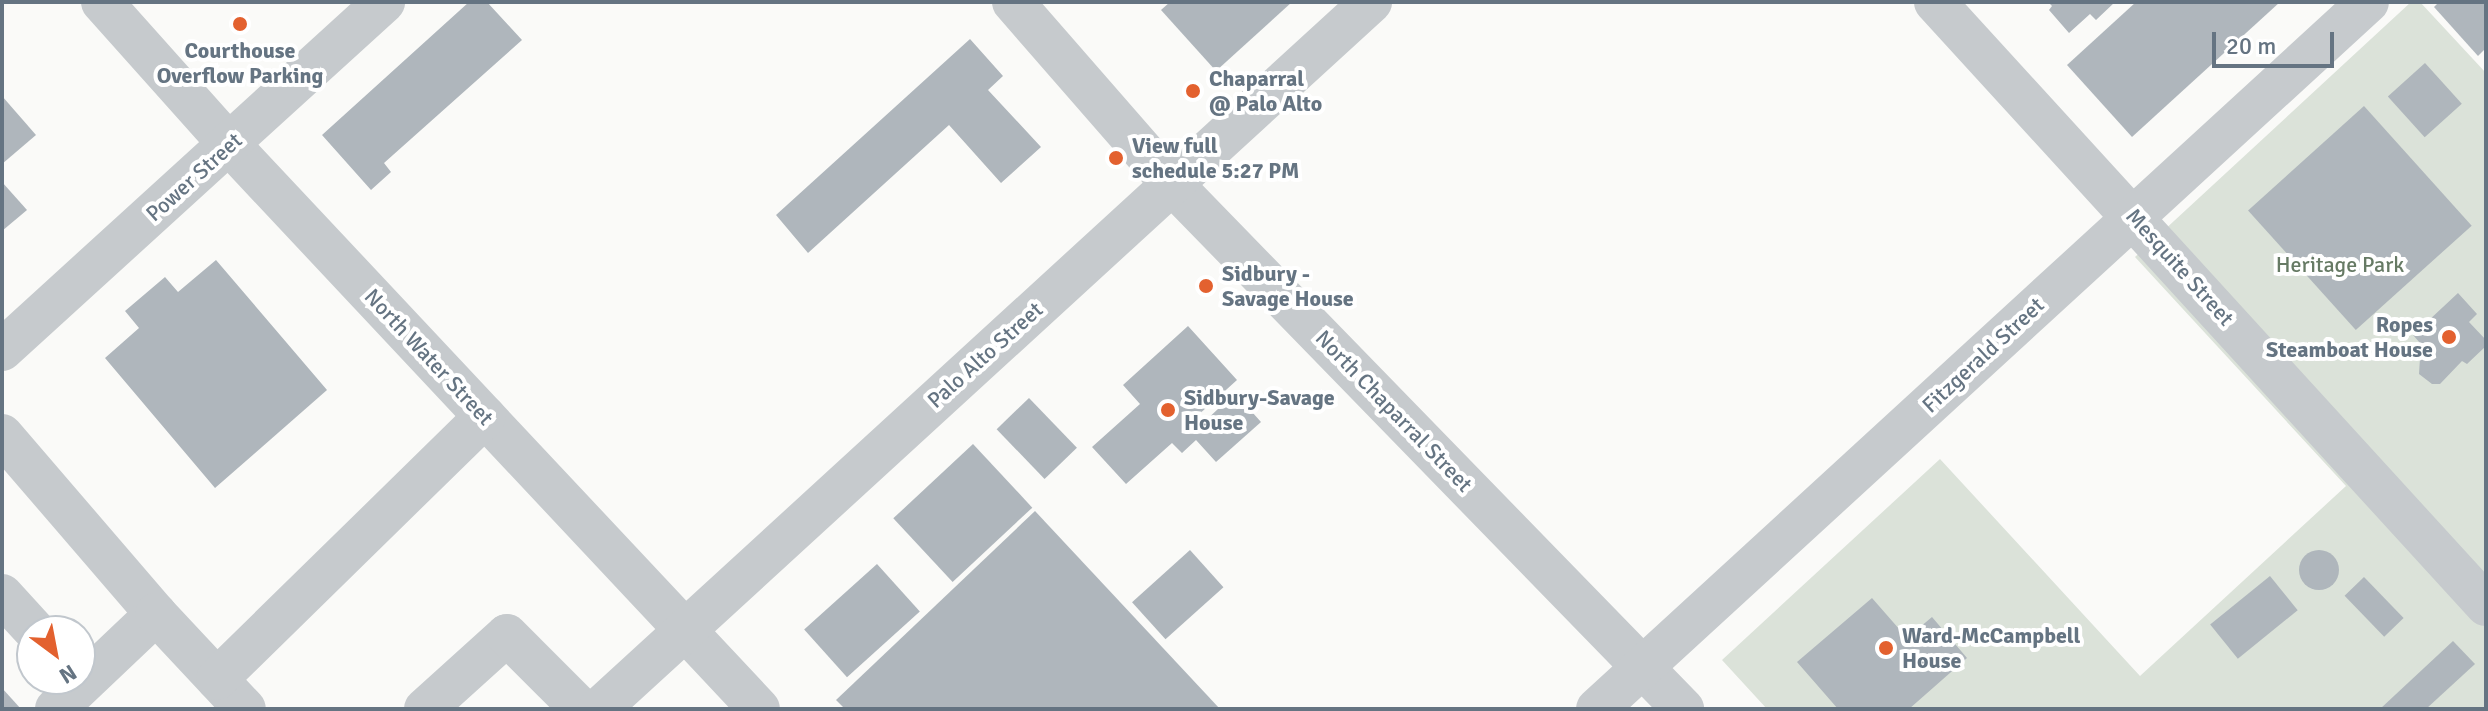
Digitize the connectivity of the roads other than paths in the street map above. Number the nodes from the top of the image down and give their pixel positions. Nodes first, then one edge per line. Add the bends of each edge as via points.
1 (102, 2) edge
2 (384, 2) edge
3 (1013, 2) edge
4 (1371, 2) edge
5 (1935, 2) edge
6 (2368, 2) edge
7 (230, 145) junction
8 (1172, 184) junction
9 (2134, 216) junction
10 (2, 350) edge
11 (485, 417) junction
12 (2, 435) edge
13 (2, 595) edge
14 (2486, 605) edge
15 (156, 614) junction
16 (20, 615) edge
17 (685, 629) junction
18 (1643, 666) junction
19 (96, 669) edge
20 (217, 679) junction
21 (245, 709) edge
22 (425, 709) edge
23 (581, 709) edge
24 (599, 709) edge
25 (759, 709) edge
26 (1597, 709) edge
27 (1683, 709) edge

1 - 7 street, North Water Street
2 - 7 street, Power Street
3 - 8 street, North Chaparral Street
4 - 8 street, Palo Alto Street
5 - 9 street, Mesquite Street
6 - 9 street, Fitzgerald Street
7 - 10 street, Power Street
7 - 11 street, North Water Street
8 - 17 street, Palo Alto Street
8 - 18 street, North Chaparral Street
9 - 14 street, Mesquite Street
9 - 18 street, Fitzgerald Street
11 - 17 street, North Water Street
11 - 20 street
12 - 15 street
13 - 16 street
15 - 19 street
15 - 20 street
17 - 24 street, Palo Alto Street
17 - 25 street, North Water Street
18 - 26 street, Fitzgerald Street
18 - 27 street, North Chaparral Street
20 - 21 street
22 - 23 street via 507,635

